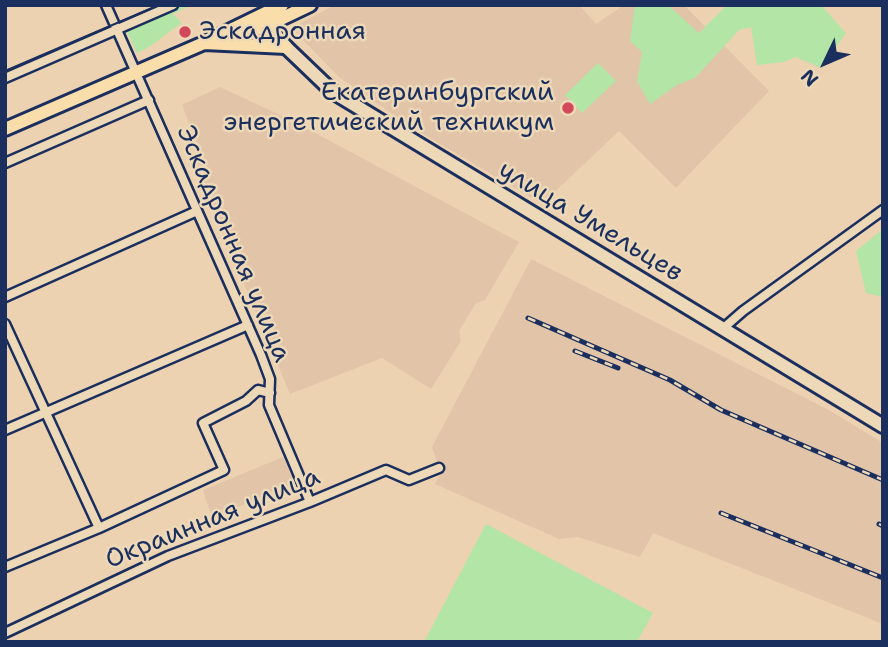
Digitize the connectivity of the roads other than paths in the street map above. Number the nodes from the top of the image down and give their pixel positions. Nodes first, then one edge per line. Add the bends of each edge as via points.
1 (106, 5) edge
2 (173, 5) edge
3 (282, 5) edge
4 (310, 5) edge
5 (263, 21) junction
6 (116, 30) junction
7 (204, 43) junction
8 (286, 47) junction
9 (135, 72) junction
10 (5, 78) edge
11 (149, 100) junction
12 (5, 129) edge
13 (5, 163) edge
14 (883, 210) edge
15 (197, 211) junction
16 (5, 297) edge
17 (5, 324) edge
18 (248, 325) junction
19 (724, 331) junction
20 (270, 393) junction
21 (46, 413) junction
22 (883, 426) edge
23 (5, 430) edge
24 (439, 468) dead end
25 (310, 502) junction
26 (99, 528) junction
27 (5, 567) edge
28 (5, 634) edge

1 - 6 street, Эскадронная улица
2 - 6 street
3 - 5 main road
4 - 5 main road
5 - 7 main road
5 - 8 street, улица Умельцев
6 - 9 street, Эскадронная улица
6 - 10 street
7 - 8 main road
7 - 9 main road
8 - 19 street, улица Умельцев via 333,92
9 - 11 street, Эскадронная улица
9 - 12 main road
11 - 13 street
11 - 15 street, Эскадронная улица
14 - 19 street via 753,303
15 - 16 street
15 - 18 street, Эскадронная улица
17 - 21 street
18 - 20 street, Эскадронная улица via 270,379
18 - 21 street
19 - 22 street, улица Умельцев
20 - 25 street, Эскадронная улица via 269,405
20 - 26 street via 258,390 203,423 224,470
21 - 23 street
21 - 26 street
24 - 25 street, Окраинная улица via 409,480 386,470
25 - 28 street, Окраинная улица via 178,552
26 - 27 street

